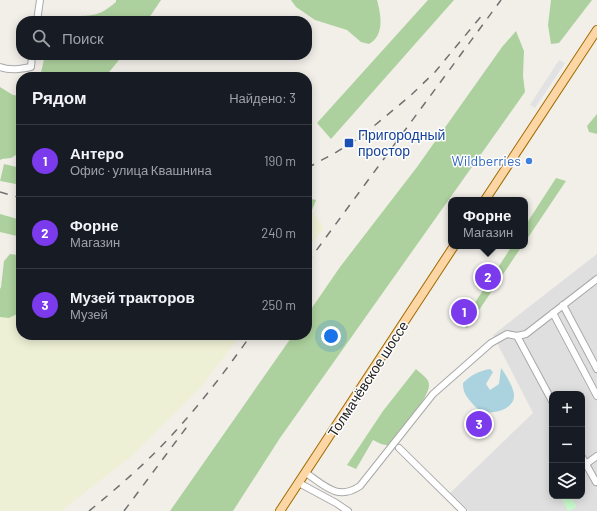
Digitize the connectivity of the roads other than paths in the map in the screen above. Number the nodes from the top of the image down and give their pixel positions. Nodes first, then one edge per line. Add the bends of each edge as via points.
1 (40, 0) edge
2 (38, 16) edge
3 (597, 30) edge
4 (32, 60) edge
5 (0, 67) edge
6 (486, 197) edge
7 (452, 249) edge
8 (596, 281) edge
9 (563, 305) junction
10 (553, 313) junction
11 (517, 336) junction
12 (587, 350) junction
13 (576, 356) junction
14 (597, 369) edge
15 (549, 395) edge
16 (597, 396) edge
17 (399, 448) dead end
18 (597, 456) edge
19 (586, 464) joint
20 (306, 473) junction
21 (596, 482) dead end
22 (299, 483) junction
23 (280, 511) edge
24 (348, 511) edge
25 (463, 511) edge

1 - 2 street
3 - 6 main road
4 - 5 street via 31,67
7 - 20 main road, Толмачёвское шоссе
8 - 9 street
9 - 10 street
9 - 12 street
10 - 11 street via 526,334
10 - 13 street
11 - 15 street
11 - 20 street via 507,334 491,343 433,394 360,486 341,493 330,490
12 - 13 street
12 - 14 street
13 - 16 street
17 - 25 street
18 - 19 street
19 - 21 street
20 - 22 main road, Толмачёвское шоссе
22 - 23 main road, Толмачёвское шоссе
22 - 24 street

